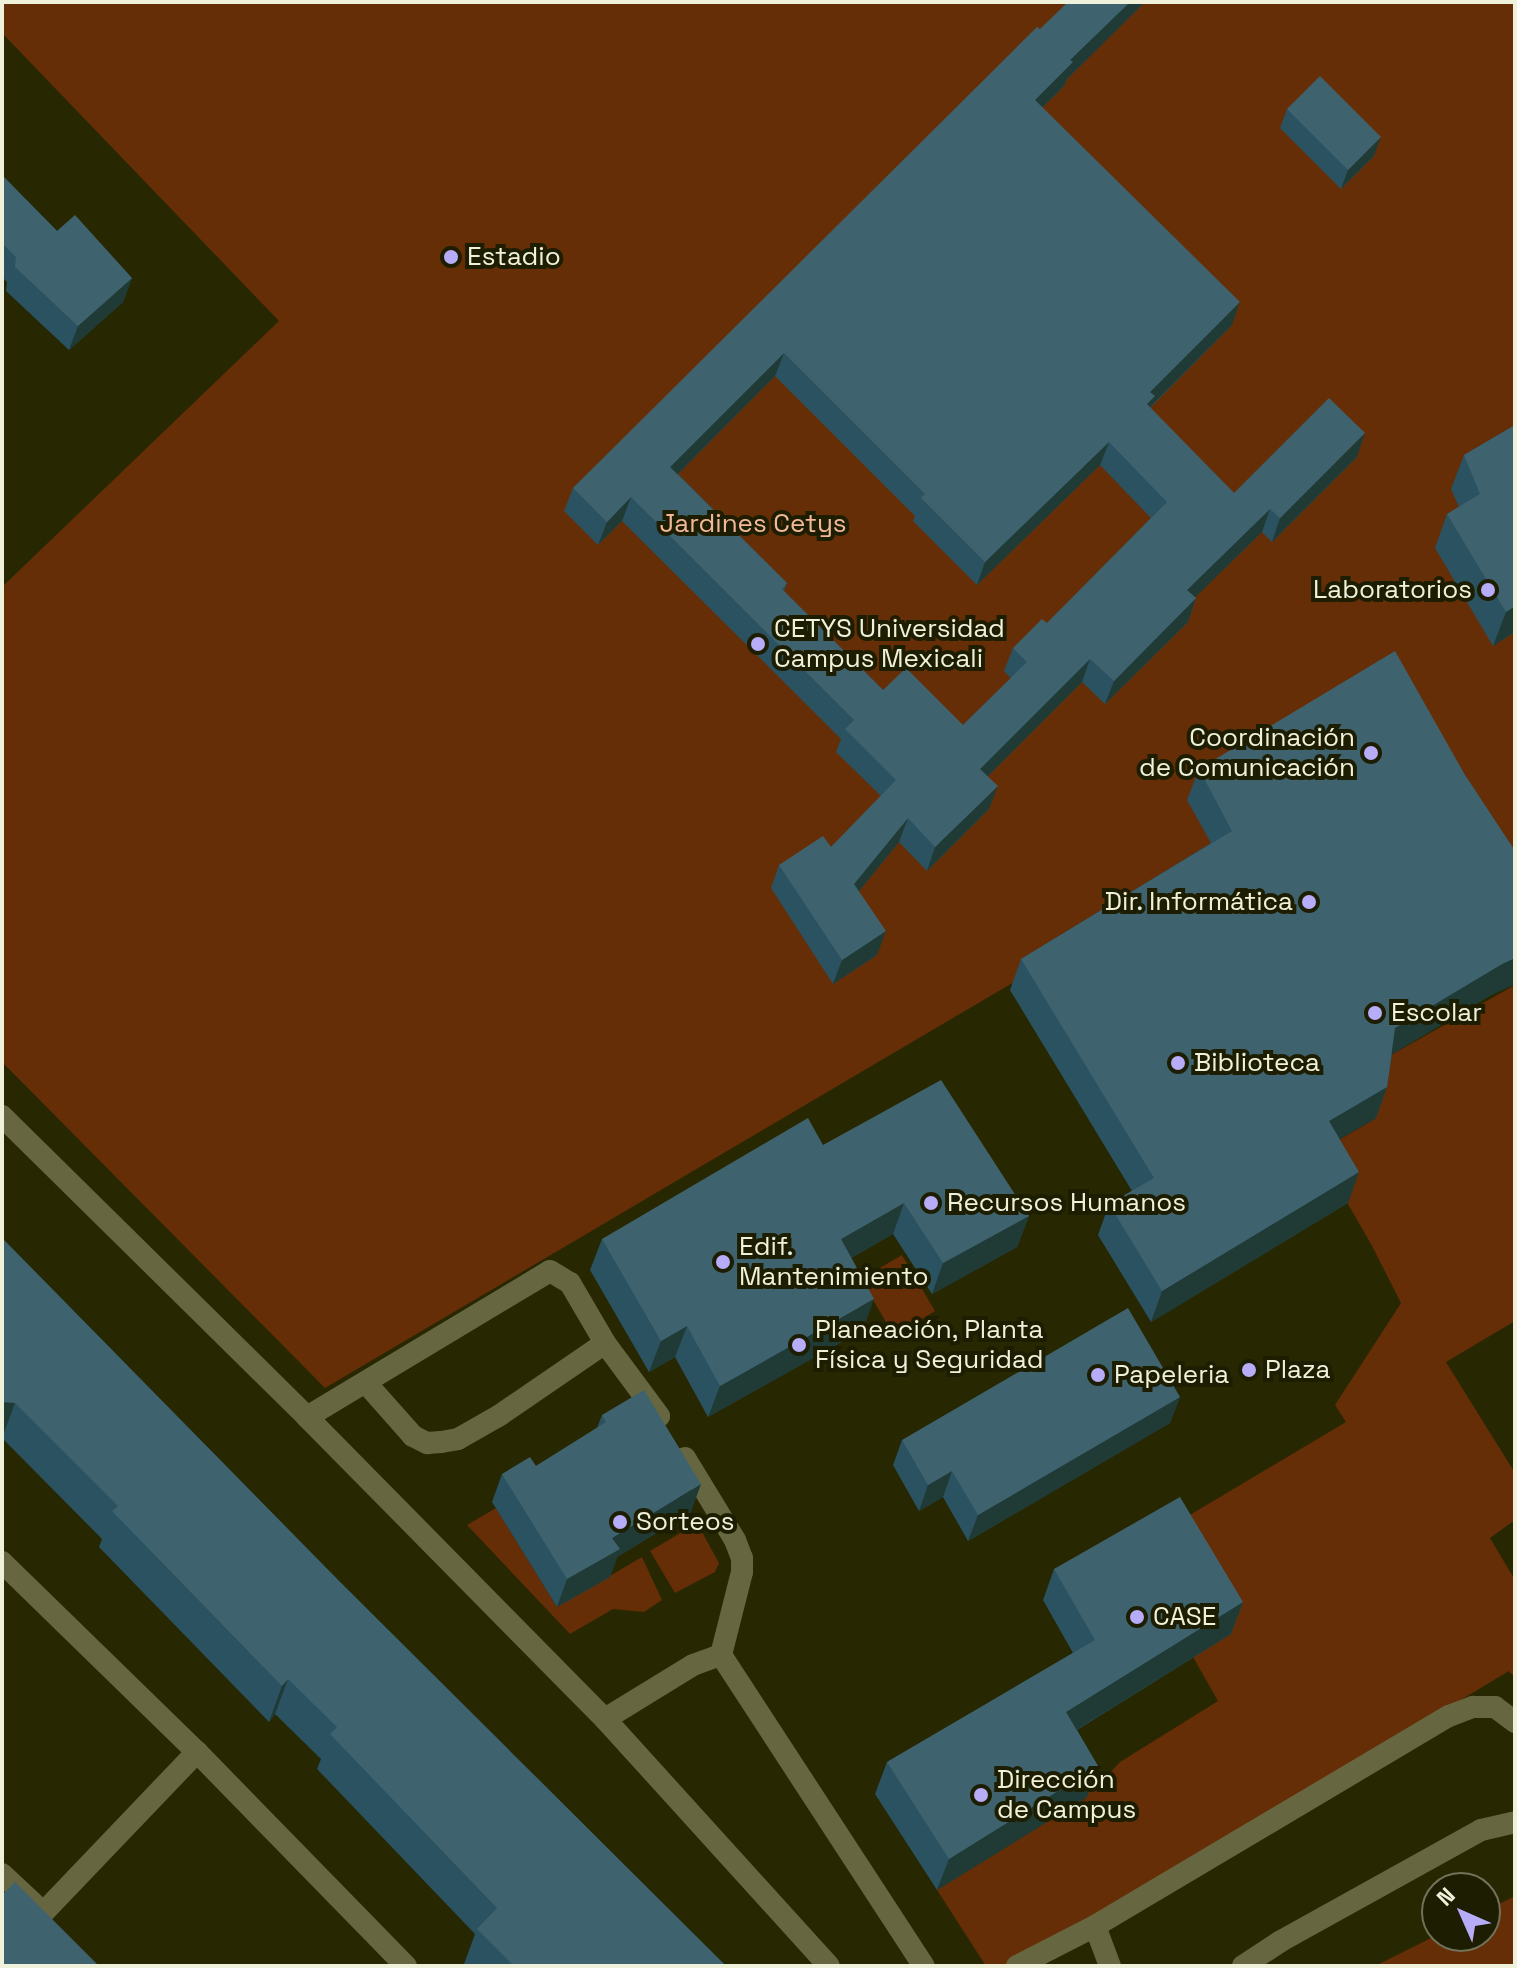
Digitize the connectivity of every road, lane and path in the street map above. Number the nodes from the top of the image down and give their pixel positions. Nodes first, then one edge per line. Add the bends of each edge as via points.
1 (2, 1116) edge
2 (605, 1343) junction
3 (366, 1383) junction
4 (307, 1417) junction
5 (2, 1562) edge
6 (721, 1655) junction
7 (605, 1719) junction
8 (1515, 1722) edge
9 (197, 1752) junction
10 (1515, 1822) edge
11 (4, 1879) edge
12 (1095, 1926) junction
13 (406, 1966) edge
14 (829, 1966) edge
15 (924, 1966) edge
16 (1017, 1966) edge
17 (1110, 1966) edge
18 (1243, 1966) edge

1 - 4 lane
2 - 3 lane via 500,1415 458,1439 441,1442 413,1436
2 - 3 lane via 570,1283 550,1271
2 - 6 lane via 673,1439 742,1558
3 - 4 lane
4 - 7 lane
5 - 9 lane
6 - 7 lane via 693,1665
6 - 15 lane
7 - 14 lane
8 - 12 lane via 1495,1707 1473,1707 1449,1716
9 - 11 lane via 49,1919
9 - 13 lane
10 - 18 lane via 1481,1830
12 - 16 lane
12 - 17 lane

